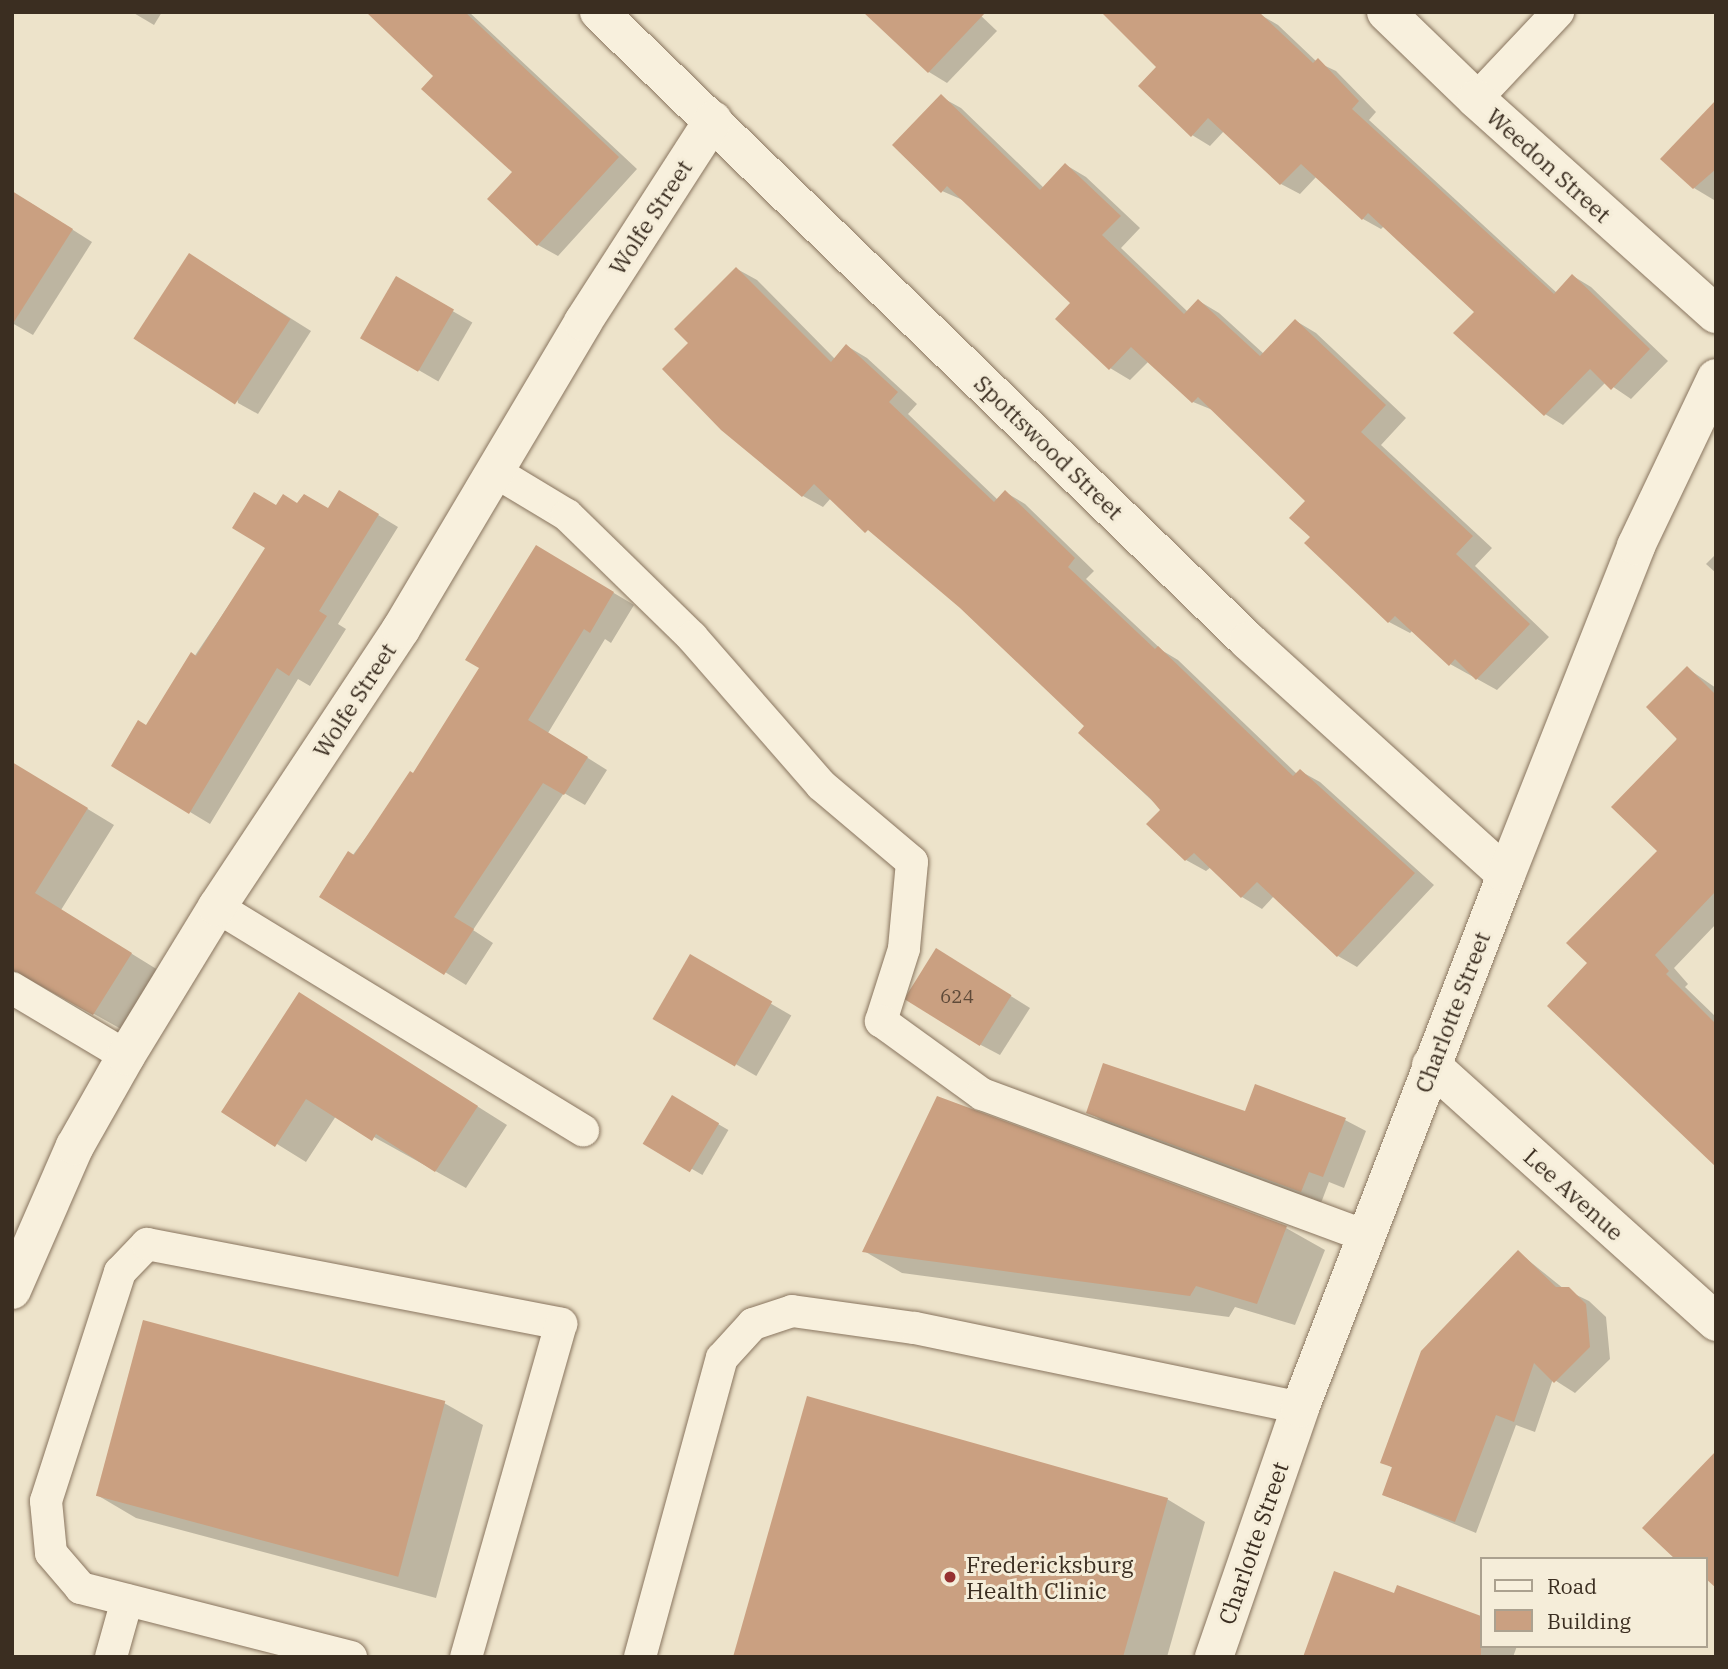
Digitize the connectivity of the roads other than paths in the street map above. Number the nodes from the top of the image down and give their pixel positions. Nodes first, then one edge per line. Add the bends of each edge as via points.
1 (599, 12) edge
2 (1386, 12) edge
3 (1558, 12) edge
4 (1476, 99) junction
5 (713, 120) junction
6 (1716, 314) edge
7 (1716, 378) edge
8 (495, 471) junction
9 (1506, 875) junction
10 (217, 907) junction
11 (12, 988) edge
12 (126, 1056) junction
13 (1431, 1065) junction
14 (583, 1130) dead end
15 (1366, 1236) junction
16 (12, 1290) edge
17 (1716, 1322) edge
18 (1300, 1408) junction
19 (127, 1600) junction
20 (111, 1657) edge
21 (351, 1657) edge
22 (466, 1657) edge
23 (640, 1657) edge
24 (1214, 1657) edge

1 - 5 street, Spottswood Street
2 - 4 street, Weedon Street
3 - 4 lane
4 - 6 street, Weedon Street
5 - 8 street, Wolfe Street via 583,322
5 - 9 street, Spottswood Street via 1248,641
7 - 9 street, Charlotte Street via 1636,546
8 - 10 street, Wolfe Street via 401,629
8 - 15 lane via 567,515 692,637 821,785 912,862 904,949 881,1021 982,1094
9 - 13 street, Charlotte Street
10 - 12 street, Wolfe Street
10 - 14 lane
11 - 12 lane
12 - 16 street, Wolfe Street via 75,1146
13 - 15 street, Charlotte Street
13 - 17 street, Lee Avenue
15 - 18 street, Charlotte Street
18 - 23 lane via 915,1328 792,1311 754,1324 722,1358
18 - 24 street, Charlotte Street
19 - 20 lane
19 - 21 lane
19 - 22 lane via 81,1588 51,1553 46,1501 120,1272 147,1244 561,1324

